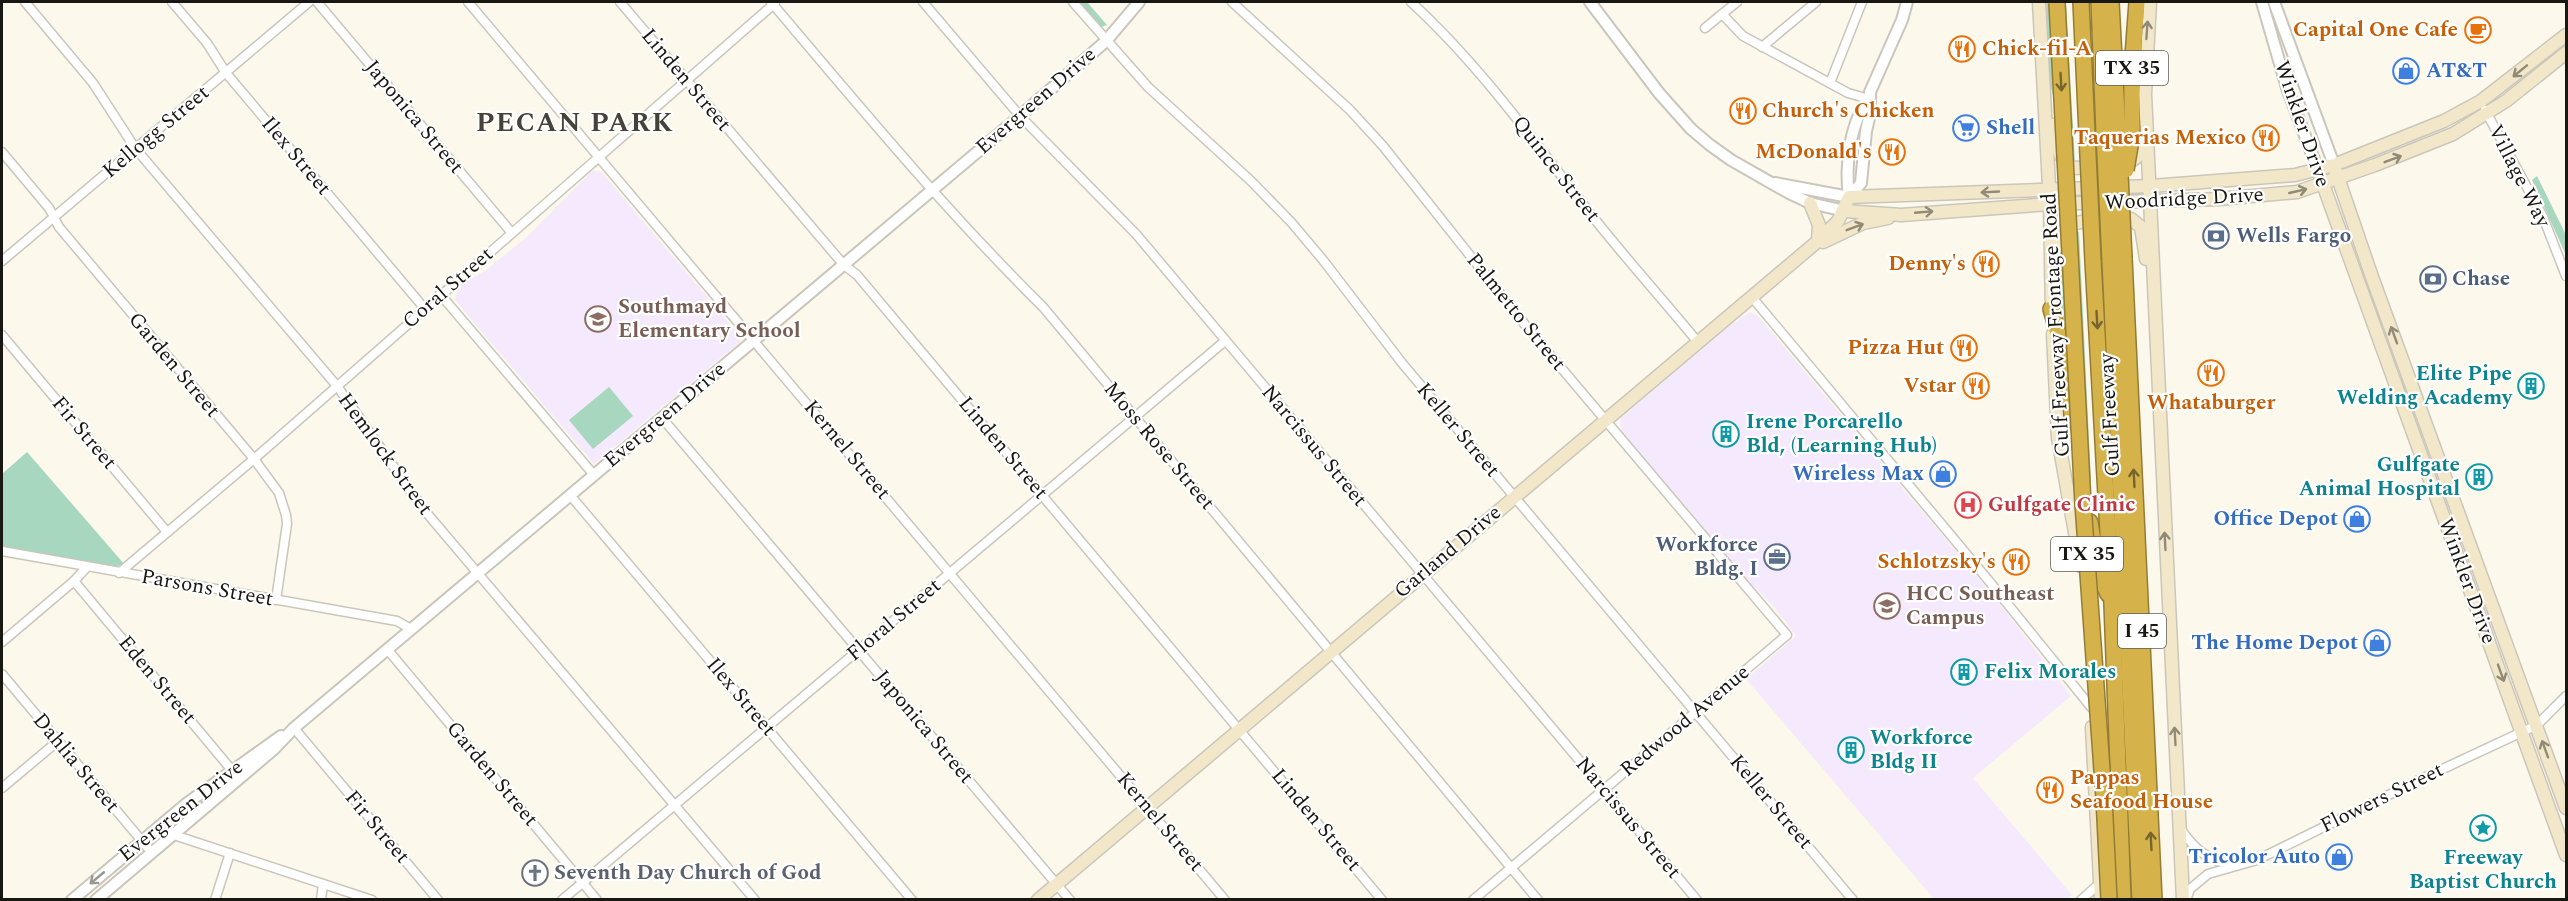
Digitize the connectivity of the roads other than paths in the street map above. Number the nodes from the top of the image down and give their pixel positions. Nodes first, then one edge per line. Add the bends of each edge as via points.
1 (25, 2) edge
2 (172, 2) edge
3 (309, 2) edge
4 (317, 2) edge
5 (468, 2) edge
6 (620, 2) edge
7 (773, 2) edge
8 (923, 2) edge
9 (1073, 2) edge
10 (1139, 2) edge
11 (1232, 2) edge
12 (1411, 2) edge
13 (1590, 2) edge
14 (1737, 2) edge
15 (1816, 2) edge
16 (1862, 2) edge
17 (1907, 2) edge
18 (2039, 2) edge
19 (2057, 2) edge
20 (2081, 2) edge
21 (2099, 2) edge
22 (2111, 2) edge
23 (2120, 2) edge
24 (2137, 2) edge
25 (2150, 2) edge
26 (2262, 2) edge
27 (2274, 2) edge
28 (1722, 14) junction
29 (1705, 28) dead end
30 (2566, 35) edge
31 (1106, 40) junction
32 (1762, 46) junction
33 (2566, 53) edge
34 (226, 73) junction
35 (2115, 73) junction
36 (686, 81) junction
37 (1830, 83) junction
38 (2045, 96) junction
39 (1869, 99) junction
40 (2486, 112) junction
41 (1020, 116) junction
42 (2148, 130) junction
43 (2118, 133) junction
44 (135, 148) junction
45 (2, 152) edge
46 (599, 157) junction
47 (2334, 165) junction
48 (2318, 170) junction
49 (2338, 179) junction
50 (1772, 182) junction
51 (2324, 184) junction
52 (2151, 186) junction
53 (2049, 189) junction
54 (931, 190) junction
55 (1849, 197) junction
56 (2151, 202) junction
57 (1810, 203) junction
58 (2050, 204) junction
59 (1845, 211) junction
60 (1901, 214) junction
61 (54, 217) junction
62 (512, 232) junction
63 (1814, 244) junction
64 (2117, 260) junction
65 (2, 261) edge
66 (843, 264) junction
67 (2051, 269) junction
68 (2566, 276) edge
69 (2372, 278) junction
70 (2358, 283) junction
71 (440, 294) junction
72 (1751, 296) junction
73 (425, 309) junction
74 (2051, 309) junction
75 (2386, 315) junction
76 (2371, 320) junction
77 (2156, 325) junction
78 (2, 335) edge
79 (754, 339) junction
80 (1225, 341) junction
81 (1697, 341) junction
82 (2380, 344) junction
83 (2410, 380) junction
84 (337, 386) junction
85 (1135, 416) junction
86 (662, 418) junction
87 (1606, 420) junction
88 (2435, 448) junction
89 (2420, 453) junction
90 (254, 459) junction
91 (594, 475) junction
92 (570, 495) junction
93 (1042, 495) junction
94 (1513, 497) junction
95 (167, 532) junction
96 (2, 551) edge
97 (2477, 564) junction
98 (86, 568) junction
99 (2463, 569) junction
100 (950, 572) junction
101 (119, 573) junction
102 (478, 573) junction
103 (1422, 574) junction
104 (74, 581) junction
105 (276, 600) junction
106 (2112, 604) junction
107 (411, 629) junction
108 (1787, 635) joint
109 (2, 642) edge
110 (387, 649) junction
111 (859, 651) junction
112 (1330, 652) junction
113 (2, 674) edge
114 (2566, 696) edge
115 (2091, 707) junction
116 (1695, 712) junction
117 (2536, 725) junction
118 (766, 727) junction
119 (294, 728) junction
120 (1239, 729) junction
121 (2523, 732) junction
122 (58, 741) junction
123 (231, 769) junction
124 (239, 779) junction
125 (2, 788) edge
126 (1603, 789) junction
127 (674, 805) junction
128 (1146, 806) junction
129 (2566, 808) edge
130 (163, 823) junction
131 (2179, 826) junction
132 (174, 835) junction
133 (141, 841) junction
134 (152, 853) junction
135 (230, 853) junction
136 (2566, 855) edge
137 (2243, 866) junction
138 (1511, 867) junction
139 (583, 883) junction
140 (2100, 883) junction
141 (323, 884) junction
142 (1057, 884) junction
143 (72, 900) edge
144 (96, 900) edge
145 (215, 900) edge
146 (321, 900) edge
147 (372, 900) edge
148 (438, 900) edge
149 (562, 900) edge
150 (597, 900) edge
151 (755, 900) edge
152 (912, 900) edge
153 (1038, 900) edge
154 (1070, 900) edge
155 (1225, 900) edge
156 (1382, 900) edge
157 (1473, 900) edge
158 (1538, 900) edge
159 (1696, 900) edge
160 (1853, 900) edge
161 (2081, 900) edge
162 (2101, 900) edge
163 (2109, 900) edge
164 (2123, 900) edge
165 (2140, 900) edge
166 (2154, 900) edge
167 (2184, 900) edge

1 - 44 street, Hemlock Street via 93,83
2 - 34 street, Ilex Street via 207,43
3 - 34 street, Kellogg Street
4 - 62 street, Japonica Street
5 - 46 street, Kernel Street
6 - 36 street, Linden Street
7 - 36 street, Coral Street
7 - 54 street, Moss Rose Street
8 - 41 street, Narcissus Street
9 - 31 street, Keller Street
10 - 31 street, Evergreen Drive
11 - 87 street, Palmetto Street via 1350,110 1383,146
12 - 81 street, Quince Street via 1507,107
13 - 50 street, Woodridge Drive via 1691,129 1731,160
14 - 28 street
15 - 32 street
16 - 37 street
17 - 39 street
18 - 38 main road, Gulf Freeway Frontage Road
19 -> 163 highway, TX 35, bridge via 2082,492
20 -> 106 highway, Gulf Freeway / I 45, bridge
21 - 43 highway, Gulf Freeway / I 45
22 - 35 highway, Gulf Freeway / I 45
23 - 35 highway, TX 35
24 - 43 highway, TX 35 via 2132,70
42 -> 25 main road via 2145,94
26 - 48 street, Winkler Drive
27 - 47 street, Winkler Drive
28 - 29 street
28 - 32 street via 1737,31
30 -> 47 main road, Woodridge Drive via 2471,106 2409,136
31 - 41 street, Evergreen Drive
31 - 94 street, Keller Street via 1148,87 1291,222
32 - 37 street
33 - 40 main road, Woodridge Drive
34 - 44 street, Kellogg Street
34 - 73 street, Ilex Street
35 - 43 highway, Gulf Freeway / I 45
36 - 46 street, Coral Street
36 - 66 street, Linden Street
37 - 39 street
38 - 42 main road via 2060,156 2073,168 2129,164 2141,156
38 - 53 main road, Gulf Freeway Frontage Road
39 - 55 street via 1861,183
49 -> 40 main road, Woodridge Drive via 2445,138
40 - 68 street, Village Way via 2543,218
41 - 54 street, Evergreen Drive
41 - 80 street, Narcissus Street via 1136,234
42 - 52 main road
43 - 64 highway, Gulf Freeway / I 45, bridge
43 - 64 highway, Gulf Freeway / I 45, bridge via 2121,200
44 - 61 street, Kellogg Street
44 - 84 street, Hemlock Street
45 - 61 street, Garden Street
46 - 62 street, Coral Street
46 - 79 street, Kernel Street
47 - 48 main road, Woodridge Drive
47 - 49 main road, Winkler Drive
48 - 51 main road, Winkler Drive
48 - 52 main road, Woodridge Drive via 2281,178
49 - 51 main road, Woodridge Drive
49 - 69 main road, Winkler Drive
50 - 55 street, Woodridge Drive
50 - 57 street, Woodridge Drive
56 -> 51 main road, Woodridge Drive via 2280,195
51 - 70 main road, Winkler Drive
52 - 53 main road, Woodridge Drive
52 - 56 main road
53 -> 55 main road, Woodridge Drive
53 - 58 main road, Gulf Freeway Frontage Road
54 - 66 street, Evergreen Drive
54 - 85 street, Moss Rose Street via 1043,307
55 - 59 main road, Garland Drive
56 - 58 main road, Woodridge Drive
56 - 77 main road
57 - 59 street, Woodridge Drive
57 - 63 main road via 1819,225
60 -> 58 main road, Woodridge Drive
58 - 67 main road, Gulf Freeway Frontage Road
59 - 60 main road, Woodridge Drive
59 - 63 main road, Garland Drive
63 -> 60 main road via 1863,223
61 - 65 street, Kellogg Street
61 - 90 street, Garden Street
62 - 71 street, Coral Street
63 - 72 main road, Garland Drive
64 - 165 highway, Gulf Freeway / I 45
166 -> 64 highway, Gulf Freeway / I 45
66 - 79 street, Evergreen Drive
66 - 93 street, Linden Street via 857,275
67 - 74 main road, Gulf Freeway Frontage Road
67 - 77 main road via 2058,236 2068,225 2131,219 2141,227 2144,237 2151,317
69 - 70 main road
69 - 75 main road, Winkler Drive
70 - 76 main road, Winkler Drive
71 - 73 street, Coral Street
71 - 91 street
72 - 81 main road, Garland Drive
72 - 115 street
73 - 84 street, Coral Street
74 - 106 highway via 2059,336 2098,572
74 - 115 main road, Gulf Freeway Frontage Road via 2058,438 2080,557
75 - 76 main road
83 -> 75 main road, Winkler Drive
76 - 82 main road, Winkler Drive
131 -> 77 main road
78 - 95 street, Fir Street
79 - 86 street, Evergreen Drive
79 - 100 street, Kernel Street
80 - 85 street, Floral Street
80 - 103 street, Narcissus Street
81 - 87 main road, Garland Drive
82 - 83 main road via 2395,360 2400,375
82 - 89 main road, Winkler Drive
83 - 88 main road, Winkler Drive
84 - 90 street, Coral Street
84 - 102 street, Hemlock Street via 425,511
85 - 93 street, Floral Street
85 - 112 street, Moss Rose Street
86 - 91 street, Evergreen Drive
86 - 111 street, Japonica Street
87 - 94 main road, Garland Drive
87 - 108 street, Palmetto Street
88 - 89 main road
88 - 97 main road, Winkler Drive
89 - 99 main road, Winkler Drive
90 - 95 street, Coral Street
90 - 105 street, Garden Street via 279,493 286,515
91 - 92 street, Evergreen Drive
92 - 102 street, Evergreen Drive
92 - 118 street, Ilex Street
93 - 100 street, Floral Street
93 - 120 street, Linden Street
94 - 103 main road, Garland Drive
94 - 116 street, Keller Street
95 - 101 street, Coral Street
96 - 98 street, Parsons Street
97 - 99 main road
97 - 117 main road, Winkler Drive
98 - 101 street, Parsons Street
98 - 104 street
99 -> 121 main road, Winkler Drive
100 - 111 street, Floral Street
100 - 128 street, Kernel Street
101 - 105 street, Parsons Street
102 - 107 street, Evergreen Drive
102 - 127 street, Hemlock Street
103 - 112 main road, Garland Drive
103 - 126 street, Narcissus Street
104 - 109 street
104 - 123 street, Eden Street
105 - 107 street, Parsons Street via 396,621
106 - 164 highway, Gulf Freeway / I 45
107 - 110 street, Evergreen Drive
108 - 116 street, Redwood Avenue
110 - 119 street, Evergreen Drive
110 - 139 street, Garden Street
111 - 118 street, Floral Street
111 - 142 street, Japonica Street
112 - 120 main road, Garland Drive
112 - 138 street, Moss Rose Street
113 - 122 street, Dahlia Street
114 - 117 street, Flowers Street
115 - 140 main road, Gulf Freeway Frontage Road
116 - 126 street, Redwood Avenue
116 - 160 street, Keller Street
117 - 121 street, Flowers Street
129 -> 117 main road, Winkler Drive
118 - 127 street, Floral Street
118 - 152 street, Ilex Street
119 - 123 street, Evergreen Drive
119 - 124 street, Evergreen Drive
119 - 148 street, Fir Street
120 - 128 main road, Garland Drive
120 - 156 street, Linden Street
121 - 136 main road, Winkler Drive
121 - 137 street, Flowers Street
122 - 125 street
122 - 133 street, Dahlia Street
123 - 124 street, Eden Street
123 - 130 street, Evergreen Drive
124 - 132 street, Evergreen Drive
126 - 138 street, Redwood Avenue
126 - 159 street, Narcissus Street
127 - 139 street, Floral Street
127 - 151 street, Hemlock Street
128 - 142 main road, Garland Drive
128 - 155 street, Kernel Street
130 - 132 street
130 - 133 street, Evergreen Drive
131 - 137 street via 2200,853 2218,862
131 - 167 main road
132 - 134 street, Evergreen Drive
132 - 135 street
133 - 134 street, Dahlia Street
133 -> 143 street, Evergreen Drive
134 - 144 street, Evergreen Drive
135 - 141 street
135 - 145 street
137 - 167 street, Flowers Street via 2208,874 2190,889
138 - 157 street, Redwood Avenue
138 - 158 street, Moss Rose Street
139 - 149 street, Floral Street
139 - 150 street, Garden Street
140 - 161 street
140 - 162 main road, Gulf Freeway Frontage Road
141 - 146 street
141 - 147 street
142 - 153 main road, Garland Drive
142 - 154 street, Japonica Street

